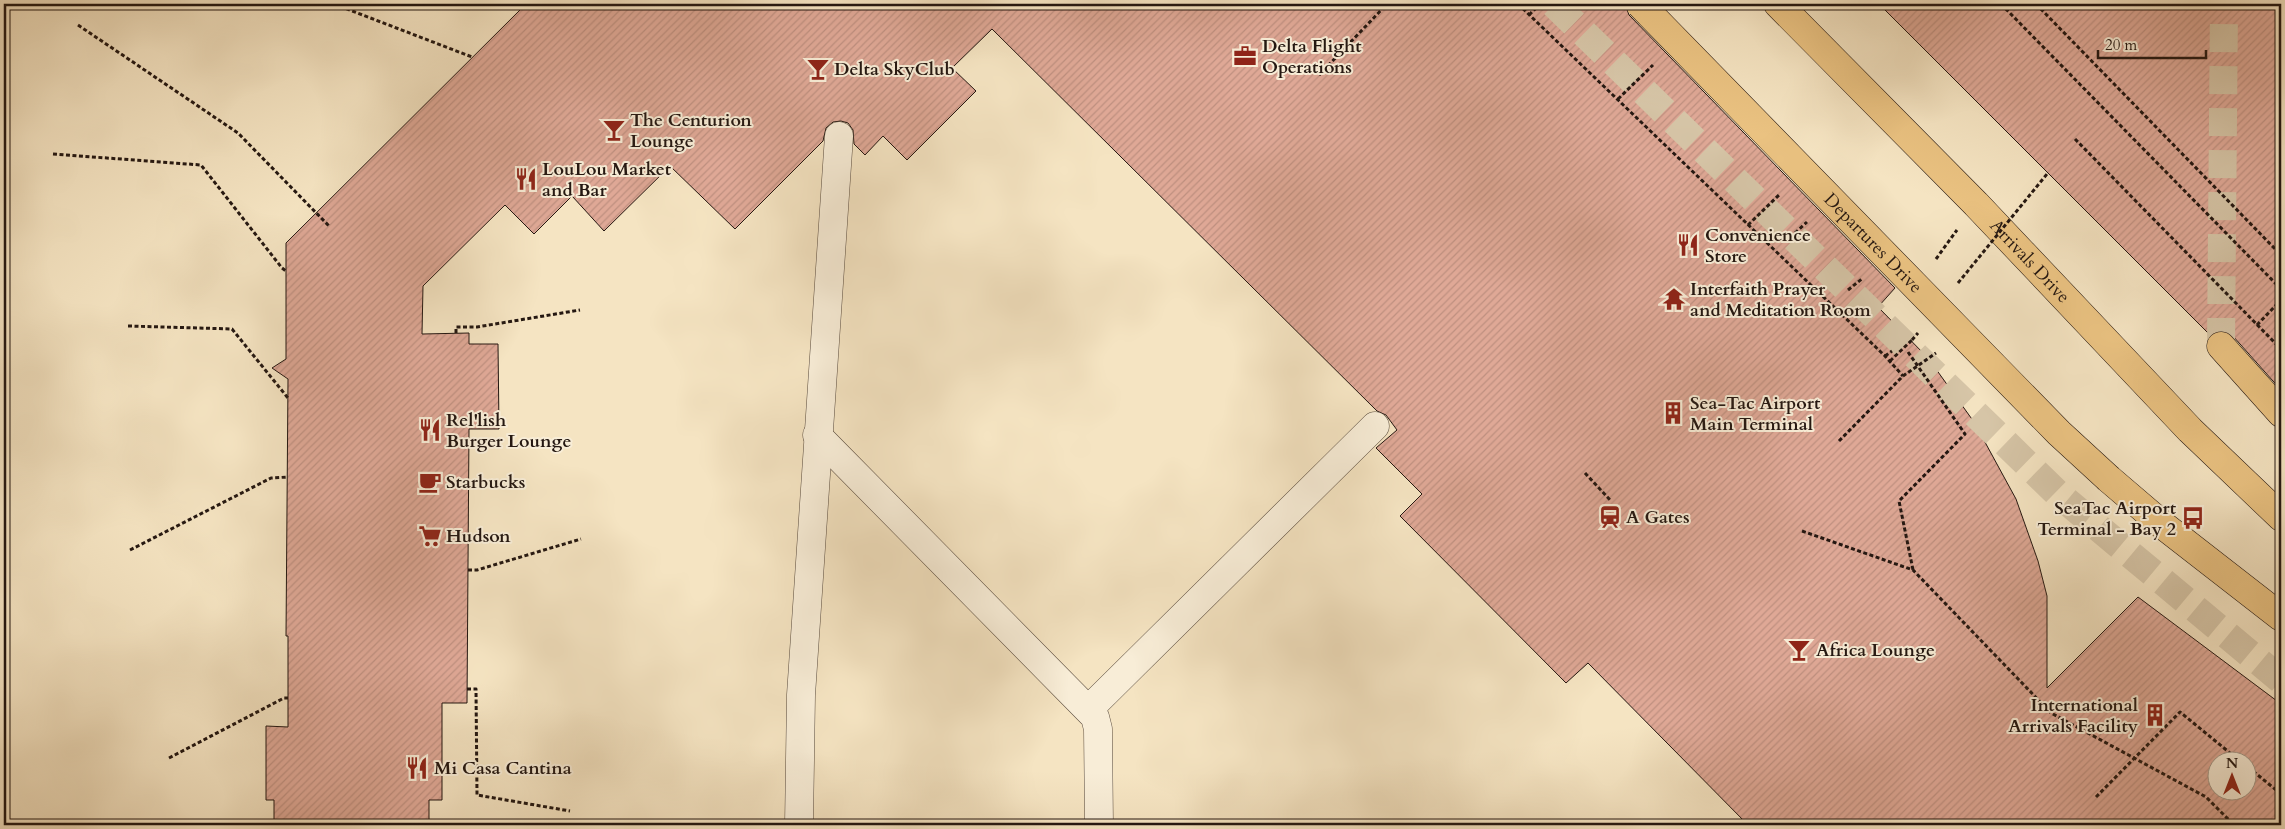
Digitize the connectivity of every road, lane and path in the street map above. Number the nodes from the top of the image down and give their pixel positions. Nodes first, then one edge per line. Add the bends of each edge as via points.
1 (334, 4) edge
2 (1387, 4) edge
3 (1518, 4) edge
4 (1540, 4) edge
5 (1640, 4) edge
6 (1778, 4) edge
7 (2001, 4) edge
8 (2036, 4) edge
9 (1529, 15) junction
10 (78, 25) dead end
11 (472, 57) dead end
12 (1658, 60) dead end
13 (1319, 75) dead end
14 (1618, 99) junction
15 (839, 136) dead end
16 (2075, 139) dead end
17 (53, 154) dead end
18 (2047, 174) dead end
19 (1783, 190) dead end
20 (1748, 225) junction
21 (329, 226) dead end
22 (2281, 255) edge
23 (286, 271) dead end
24 (1955, 287) dead end
25 (2281, 289) edge
26 (2281, 300) edge
27 (580, 310) dead end
28 (1924, 325) dead end
29 (2257, 325) junction
30 (128, 326) dead end
31 (456, 333) dead end
32 (2281, 341) edge
33 (2221, 346) tunnel mouth
34 (1892, 351) dead end
35 (1908, 352) dead end
36 (1886, 356) junction
37 (1928, 358) dead end
38 (1890, 361) junction
39 (1903, 376) junction
40 (288, 398) dead end
41 (2281, 414) edge
42 (1375, 426) dead end
43 (817, 435) junction
44 (1839, 441) dead end
45 (1585, 473) dead end
46 (288, 478) dead end
47 (1611, 501) dead end
48 (2281, 518) edge
49 (1802, 531) dead end
50 (581, 539) dead end
51 (130, 550) dead end
52 (468, 570) dead end
53 (1913, 570) junction
54 (2281, 617) edge
55 (466, 689) dead end
56 (288, 698) dead end
57 (1089, 709) junction
58 (2229, 752) edge
59 (169, 758) dead end
60 (2258, 775) edge
61 (2281, 794) edge
62 (2096, 797) dead end
63 (570, 811) dead end
64 (799, 825) edge
65 (1099, 825) edge
66 (2234, 825) edge

1 - 11 path
2 - 13 path
3 - 9 path
4 - 9 path
5 - 54 main road, Departures Drive, bridge via 2059,433 2164,526
6 - 48 main road, Arrivals Drive via 1976,204 2190,430
7 - 25 path
8 - 22 path
9 - 14 path
10 - 21 path via 238,133
12 - 14 path
14 - 20 path
15 - 43 lane
16 - 29 path
17 - 23 path via 202,165
18 - 24 path, bridge
19 - 20 path
20 - 36 path
26 - 29 path
27 - 31 path via 477,327 456,327
28 - 38 path, bridge
29 - 32 path via 2277,345
30 - 40 path via 232,329
33 - 41 main road
34 - 36 path
35 - 53 path via 1966,434 1899,501
36 - 38 path
37 - 39 path
38 - 39 path
39 - 44 path
42 - 57 lane
43 - 57 lane
43 - 64 lane via 801,696
45 - 47 path
46 - 51 path via 271,478
49 - 53 path
50 - 52 path via 478,570
53 - 66 path via 2051,713 2206,797
55 - 63 path via 476,689 477,795
56 - 59 path
57 - 65 lane via 1098,729
58 - 62 path via 2180,712
60 - 61 path

